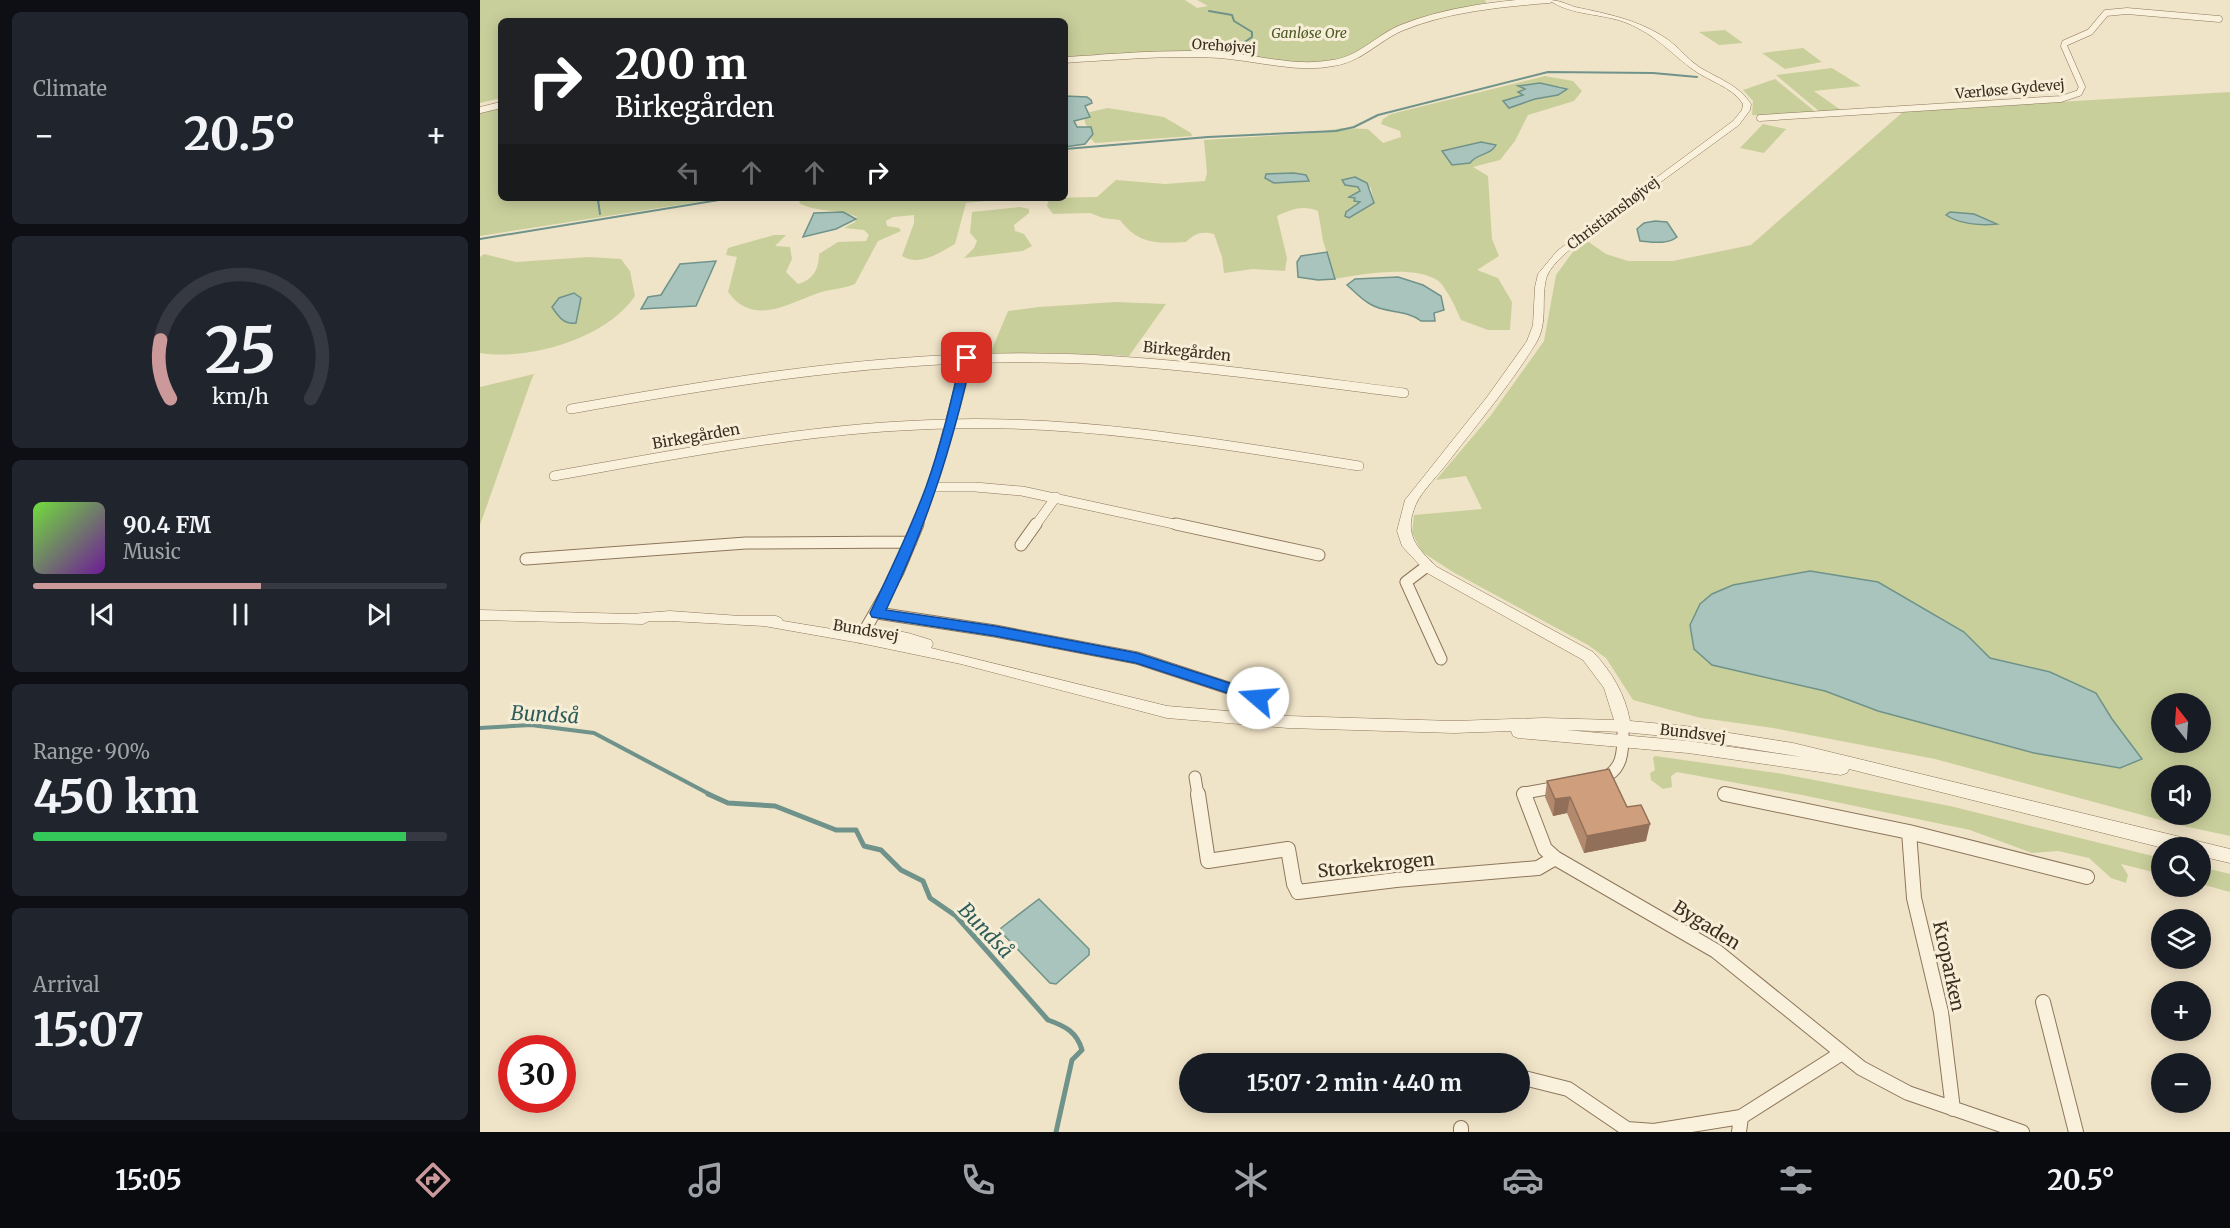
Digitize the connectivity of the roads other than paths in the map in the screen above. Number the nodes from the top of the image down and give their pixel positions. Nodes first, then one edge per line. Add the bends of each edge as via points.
1 (1551, 0) edge
2 (2219, 19) dead end
3 (1068, 60) edge
4 (498, 106) edge
5 (480, 110) edge
6 (1760, 118) dead end
7 (967, 358) junction
8 (1404, 393) dead end
9 (571, 409) dead end
10 (951, 424) junction
11 (1359, 466) dead end
12 (554, 476) dead end
13 (932, 487) junction
14 (1056, 497) junction
15 (911, 542) junction
16 (1021, 545) dead end
17 (1319, 555) dead end
18 (526, 558) dead end
19 (1427, 566) junction
20 (877, 613) junction
21 (480, 615) edge
22 (863, 633) junction
23 (1442, 659) dead end
24 (1280, 705) dead end
25 (1623, 734) junction
26 (1196, 777) dead end
27 (1725, 794) dead end
28 (1909, 832) junction
29 (2151, 838) edge
30 (2211, 852) edge
31 (2230, 856) edge
32 (1556, 858) junction
33 (2087, 877) dead end
34 (2043, 1002) dead end
35 (1842, 1053) junction
36 (1530, 1080) edge
37 (1953, 1109) junction
38 (1740, 1124) edge
39 (2022, 1132) edge
40 (2076, 1132) edge

1 - 3 street, Orehøjvej via 1487,5 1408,24 1366,52 1327,65 1210,55
1 - 19 street, Christianshøjvej via 1628,21 1653,33 1694,67 1741,94 1746,110 1736,123 1578,238 1543,274 1538,325 1532,341 1410,504 1404,531 1407,543
2 - 6 street, Værløse Gydevej via 2127,11 2106,13 2090,32 2065,43 2082,87 2079,93 2061,99
4 - 5 street
7 - 8 street, Birkegården via 1138,361
7 - 9 street, Birkegården via 775,374
7 - 10 street
10 - 11 street, Birkegården via 1100,429 1178,437
10 - 12 street, Birkegården via 885,426 793,436
10 - 13 street
13 - 14 street via 1010,490
13 - 15 street
14 - 16 street
14 - 17 street
15 - 18 street via 746,543
15 - 20 street
19 - 23 street via 1406,582
19 - 25 street, Christianshøjvej via 1588,656 1614,689
20 - 22 street
20 - 24 street via 1137,658
21 - 22 street, Bundsvej via 816,622
22 - 25 street, Bundsvej via 1167,712 1288,722
25 - 29 street, Bundsvej via 1926,783
25 - 32 street, Bygaden via 1620,766 1606,778 1524,793 1545,849
26 - 32 street, Storkekrogen via 1208,861 1288,849 1298,892 1396,879 1525,870 1545,866
27 - 28 street
28 - 33 street
28 - 37 street, Kroparken via 1914,898 1941,1012
30 - 31 street
32 - 35 street, Bygaden via 1716,951
34 - 40 street
35 - 37 street, Bygaden via 1908,1092
35 - 38 street
36 - 38 street via 1568,1089 1627,1129 1654,1131
37 - 39 street, Bygaden

